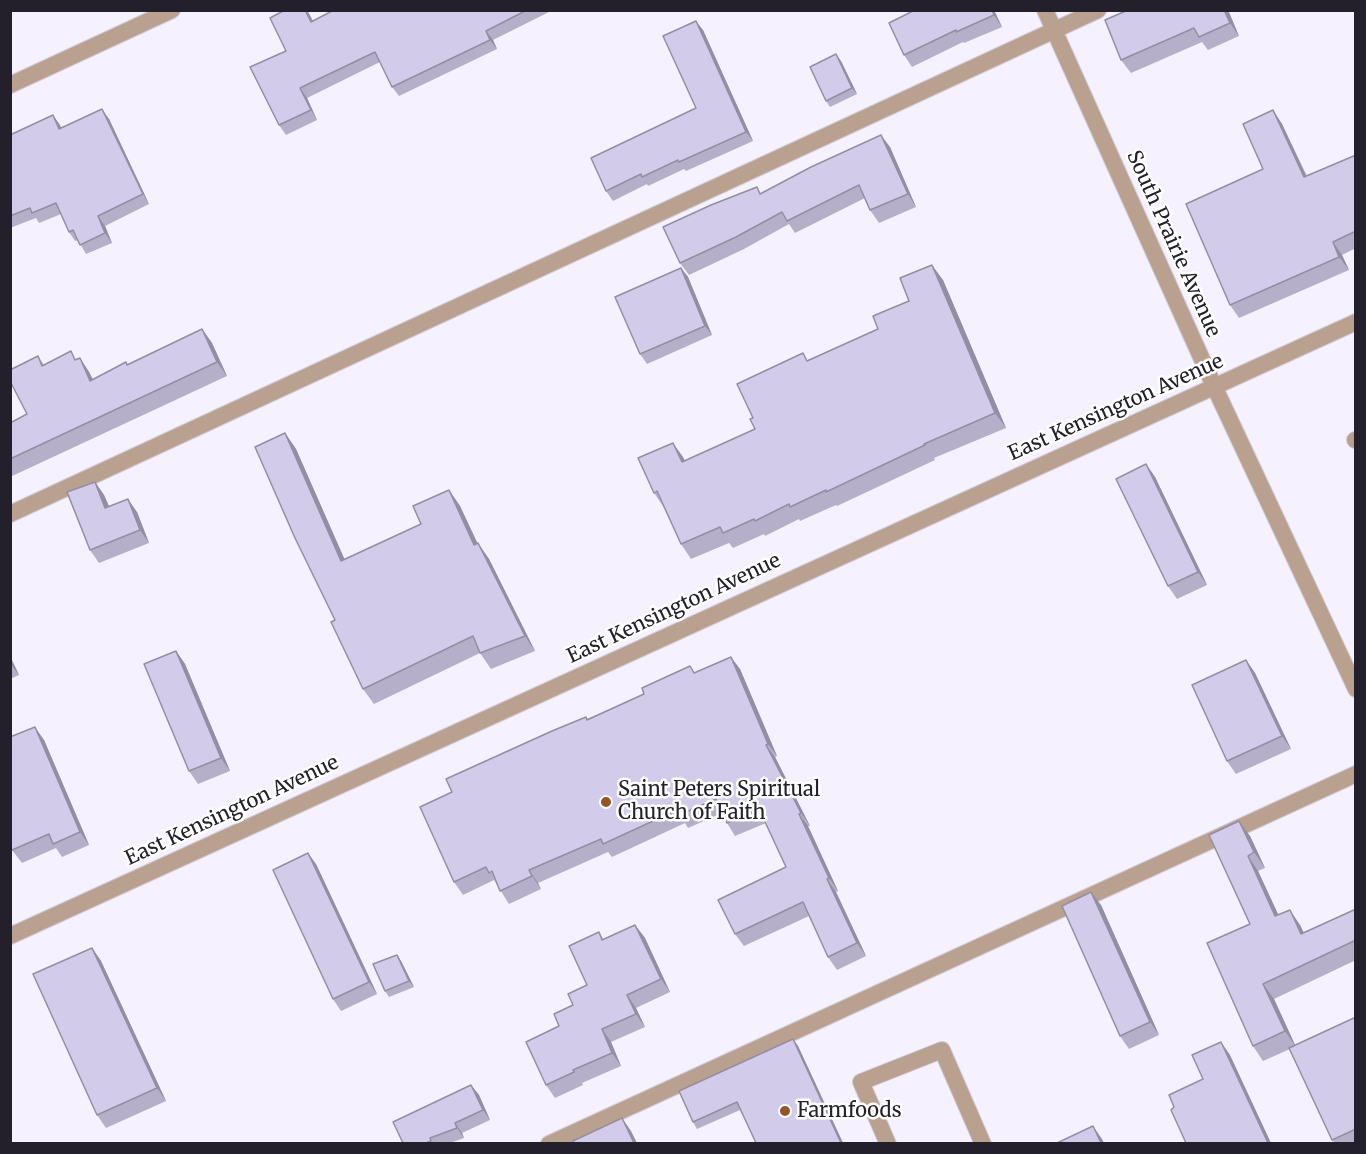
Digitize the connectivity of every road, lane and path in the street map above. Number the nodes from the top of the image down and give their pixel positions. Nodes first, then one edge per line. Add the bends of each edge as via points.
1 (172, 10) edge
2 (1045, 10) edge
3 (1098, 10) edge
4 (1054, 31) junction
5 (10, 85) edge
6 (1356, 322) edge
7 (1214, 386) junction
8 (10, 514) edge
9 (1356, 689) edge
10 (1356, 774) edge
11 (10, 936) edge
12 (549, 1143) edge
13 (888, 1143) edge
14 (983, 1143) edge

1 - 5 street
2 - 4 street, South Prairie Avenue
3 - 4 street
4 - 7 street, South Prairie Avenue
4 - 8 street
6 - 7 street, East Kensington Avenue
7 - 9 street, South Prairie Avenue
7 - 11 street, East Kensington Avenue
10 - 12 street
13 - 14 street via 861,1082 942,1050

